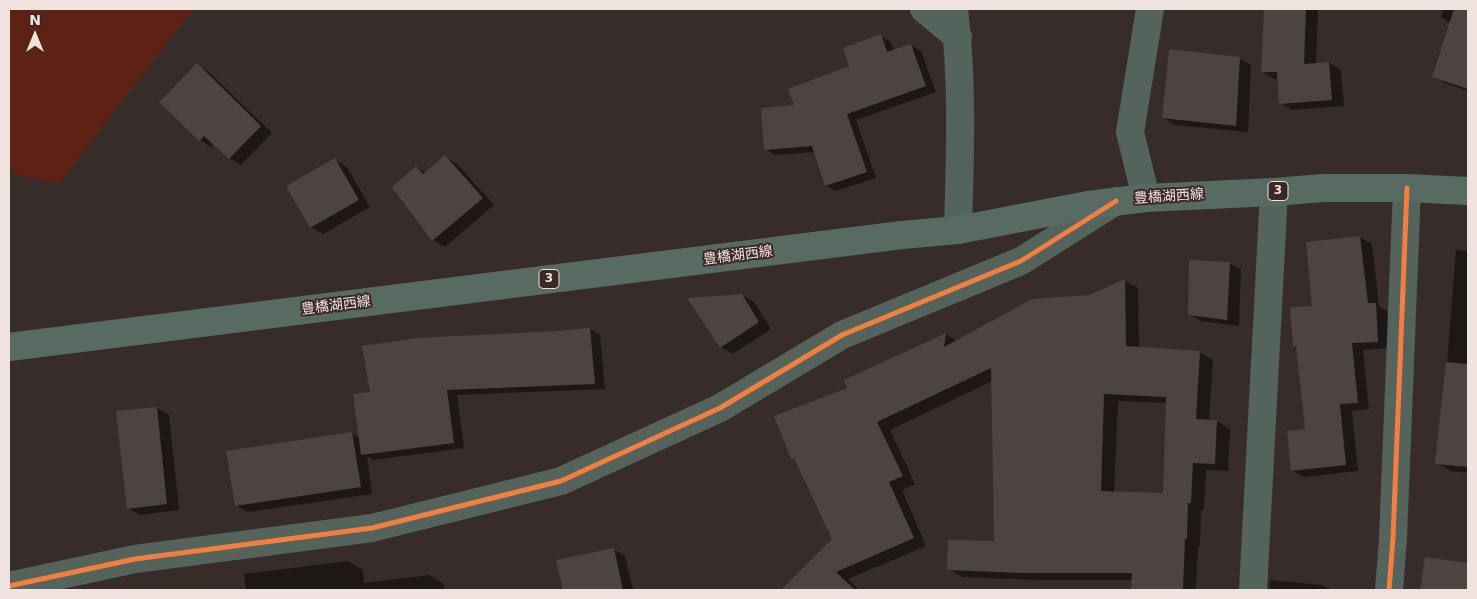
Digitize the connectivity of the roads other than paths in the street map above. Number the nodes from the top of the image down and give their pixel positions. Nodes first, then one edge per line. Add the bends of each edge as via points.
1 (924, 9) edge
2 (954, 9) edge
3 (1150, 9) edge
4 (958, 37) junction
5 (1407, 188) junction
6 (1468, 191) edge
7 (1274, 192) junction
8 (1146, 198) junction
9 (1116, 201) junction
10 (958, 230) junction
11 (9, 347) edge
12 (9, 586) edge
13 (1253, 590) edge
14 (1390, 590) edge

1 - 4 street
2 - 4 street
3 - 8 street via 1130,132
4 - 10 street via 961,115
5 - 6 main road, 豊橋湖西線 / 3
5 - 7 main road, 豊橋湖西線 / 3 via 1323,188
5 - 14 street
7 - 8 main road, 豊橋湖西線 / 3
7 - 13 street
8 - 9 main road, 豊橋湖西線 / 3
9 - 10 main road, 豊橋湖西線 / 3
9 - 12 street via 1020,261 842,335 720,408 561,481 372,528 135,559
10 - 11 main road, 豊橋湖西線 / 3

